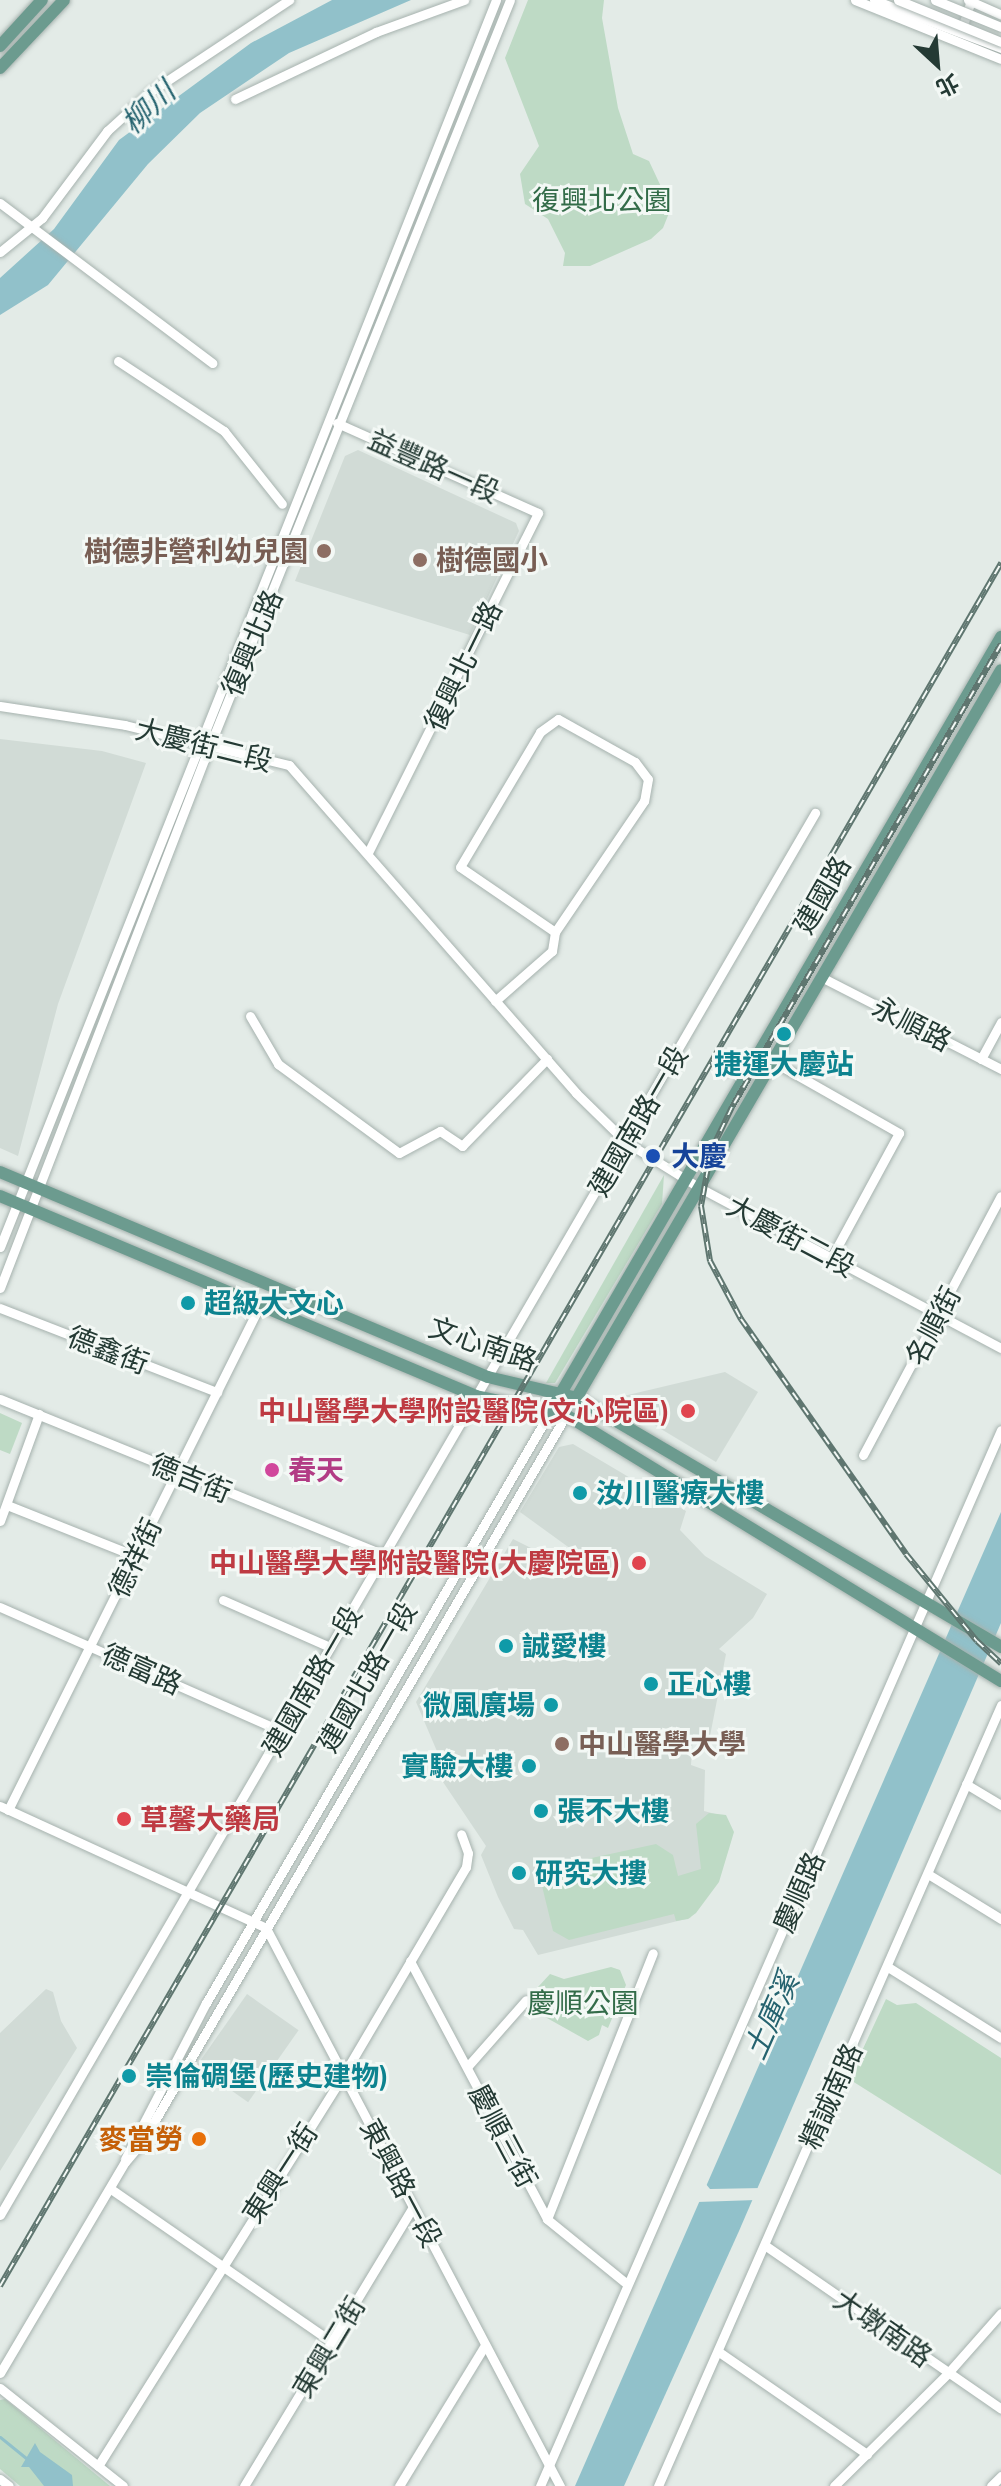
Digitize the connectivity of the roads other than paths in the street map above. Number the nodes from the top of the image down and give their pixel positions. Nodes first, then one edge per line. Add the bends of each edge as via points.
1 (42, 0) edge
2 (64, 0) edge
3 (289, 0) edge
4 (464, 0) edge
5 (496, 0) edge
6 (510, 0) edge
7 (855, 0) edge
8 (874, 0) edge
9 (935, 0) edge
10 (972, 0) edge
11 (895, 5) edge
12 (1001, 13) edge
13 (1001, 27) edge
14 (958, 38) junction
15 (1001, 42) edge
16 (0, 46) edge
17 (1001, 48) edge
18 (1001, 59) edge
19 (0, 68) edge
20 (235, 99) dead end
21 (0, 203) edge
22 (29, 228) junction
23 (0, 252) edge
24 (118, 361) dead end
25 (212, 363) dead end
26 (330, 418) junction
27 (341, 426) junction
28 (282, 504) dead end
29 (538, 513) joint
30 (1001, 637) edge
31 (1001, 670) edge
32 (0, 706) edge
33 (198, 743) junction
34 (210, 746) junction
35 (815, 813) dead end
36 (368, 852) junction
37 (555, 932) junction
38 (823, 978) junction
39 (495, 1001) junction
40 (250, 1016) dead end
41 (1001, 1022) edge
42 (547, 1059) junction
43 (981, 1059) junction
44 (774, 1062) junction
45 (1001, 1069) edge
46 (626, 1142) junction
47 (0, 1172) edge
48 (686, 1179) junction
49 (31, 1184) junction
50 (700, 1188) junction
51 (0, 1196) edge
52 (1001, 1196) edge
53 (24, 1206) junction
54 (0, 1247) edge
55 (831, 1258) junction
56 (0, 1288) edge
57 (260, 1305) junction
58 (0, 1308) edge
59 (939, 1314) junction
60 (1001, 1348) edge
61 (488, 1377) junction
62 (217, 1392) junction
63 (560, 1395) junction
64 (476, 1396) junction
65 (577, 1398) junction
66 (0, 1399) edge
67 (550, 1412) junction
68 (39, 1414) junction
69 (566, 1415) junction
70 (1001, 1430) edge
71 (863, 1455) dead end
72 (177, 1472) junction
73 (7, 1505) junction
74 (0, 1521) edge
75 (384, 1555) junction
76 (135, 1556) junction
77 (223, 1600) dead end
78 (927, 1605) junction
79 (0, 1607) edge
80 (916, 1630) junction
81 (92, 1646) junction
82 (330, 1647) junction
83 (1001, 1647) edge
84 (1001, 1681) edge
85 (1001, 1705) edge
86 (283, 1732) junction
87 (966, 1784) junction
88 (1001, 1805) edge
89 (4, 1808) edge
90 (461, 1834) dead end
91 (928, 1874) junction
92 (190, 1891) junction
93 (1001, 1919) edge
94 (253, 1922) junction
95 (266, 1928) junction
96 (653, 1953) dead end
97 (410, 1961) junction
98 (888, 1967) junction
99 (526, 2000) dead end
100 (1001, 2038) edge
101 (467, 2067) junction
102 (344, 2074) junction
103 (125, 2162) junction
104 (111, 2189) junction
105 (413, 2207) junction
106 (0, 2215) edge
107 (547, 2219) junction
108 (766, 2246) junction
109 (221, 2265) junction
110 (627, 2284) junction
111 (1001, 2313) edge
112 (332, 2342) junction
113 (485, 2345) junction
114 (719, 2352) junction
115 (0, 2373) edge
116 (948, 2373) junction
117 (0, 2388) edge
118 (1001, 2409) edge
119 (867, 2454) junction
120 (98, 2466) junction
121 (549, 2466) junction
122 (1001, 2476) edge
123 (0, 2479) edge
124 (559, 2485) edge
125 (9, 2486) edge
126 (123, 2486) edge
127 (244, 2486) edge
128 (399, 2486) edge
129 (540, 2486) edge
130 (658, 2486) edge
131 (834, 2486) edge
132 (991, 2486) edge

1 - 16 main road
2 - 19 main road
3 - 22 street via 150,92 107,131
4 - 20 street via 376,32
5 - 26 street, 復興北路
6 - 27 street, 復興北路
7 - 11 street
8 - 11 street
9 - 13 street, bridge
10 - 12 street
10 - 14 street
11 - 14 street
11 - 15 street, bridge
14 - 17 street
14 - 18 street
21 - 22 street
22 - 23 street
22 - 25 street via 146,309
24 - 28 street via 224,431
26 - 27 street, 益豐路一段
26 - 33 street, 復興北路
27 - 29 street, 益豐路一段
27 - 34 street, 復興北路
29 - 36 street, 復興北一路
30 - 48 main road, 建國路
31 - 38 main road, 建國路
32 - 33 street, 大慶街二段
33 - 34 street, 大慶街二段
33 - 49 street, 復興北路
34 - 36 street, 大慶街二段 via 289,765
34 - 49 street, 復興北路
35 - 46 street, 建國南路一段
36 - 39 street, 大慶街二段
37 - 37 street via 460,867 540,732 558,719 635,762 648,779 644,801
37 - 39 street via 552,951
38 - 43 street, 永順路
38 - 44 main road, 建國路
39 - 42 street, 大慶街二段
40 - 42 street via 278,1064 399,1153 440,1131 462,1146
41 - 43 street
42 - 46 street, 大慶街二段
43 - 45 street, 永順路
44 - 50 main road, 建國路
44 - 55 street via 899,1133
46 - 48 street, 大慶街二段
46 - 61 street, 建國南路一段
47 - 49 main road, 文心南路
48 - 50 street, 大慶街二段
48 - 63 main road, 建國北路一段
49 - 53 street, 復興北路
49 - 61 main road, 文心南路
50 - 55 street, 大慶街二段
50 - 65 main road, 建國北路一段
51 - 53 main road, 文心南路
52 - 59 street, 名順街
53 - 54 street, 復興北路
53 - 56 street, 復興北路
53 - 57 main road, 文心南路
55 - 59 street, 大慶街二段
57 - 62 street, 德祥街
57 - 64 main road, 文心南路
58 - 62 street, 德鑫街
59 - 60 street, 大慶街二段
59 - 71 street, 名順街
61 - 63 main road, 文心南路
61 - 64 street, 建國南路一段
62 - 72 street, 德祥街
63 - 65 main road, 文心南路
63 - 67 main road, 建國北路一段
64 - 67 main road, 文心南路
64 - 75 street, 建國南路一段
65 - 69 main road, 建國北路一段
65 - 78 main road, 文心南路
66 - 68 street, 德吉街
67 - 69 main road, 文心南路
67 - 94 street, 建國北路一段
68 - 72 street, 德吉街
68 - 73 street
69 - 80 main road, 文心南路
69 - 95 street, 建國北路一段
70 - 78 street, 慶順路
72 - 75 street, 德吉街
72 - 76 street, 德祥街
73 - 74 street
73 - 76 street
75 - 82 street, 建國南路一段
76 - 81 street, 德祥街
77 - 82 street
78 - 80 street, 慶順路
78 - 83 main road, 文心南路
79 - 81 street, 德富路
80 - 84 main road, 文心南路
80 - 110 street, 慶順路
81 - 86 street, 德富路
81 - 89 street, 德祥街
82 - 86 street, 建國南路一段
85 - 87 street, 精誠南路
86 - 92 street, 建國南路一段
87 - 88 street
87 - 91 street, 精誠南路
89 - 92 street
90 - 97 street, 東興一街 via 469,1861
91 - 93 street
91 - 98 street, 精誠南路
92 - 94 street
92 - 106 street, 建國南路一段
94 - 95 street
94 - 103 street, 建國北路一段 via 129,2144
95 - 102 street, 東興路一段
95 - 103 street, 建國北路一段 via 144,2139
96 - 107 street
97 - 101 street, 慶順三街
97 - 102 street, 東興一街
98 - 100 street
98 - 108 street, 精誠南路
99 - 101 street
101 - 107 street, 慶順三街
102 - 105 street, 東興路一段
102 - 109 street, 東興一街
103 - 104 street, 建國北路一段
104 - 109 street
104 - 115 street, 建國北路一段
105 - 112 street, 東興二街
105 - 113 street, 東興路一段
107 - 110 street, 慶順三街
108 - 114 street, 精誠南路
108 - 116 street, 大墩南路
109 - 112 street
109 - 120 street, 東興一街
110 - 121 street, 慶順路
111 - 116 street
112 - 127 street, 東興二街
113 - 121 street, 東興路一段
113 - 128 street
114 - 119 street
114 - 130 street, 精誠南路
116 - 118 street, 大墩南路
116 - 119 street
117 - 120 street
119 - 131 street
120 - 126 street
121 - 124 street, 東興路一段
121 - 129 street, 慶順路
122 - 132 street
123 - 125 street

